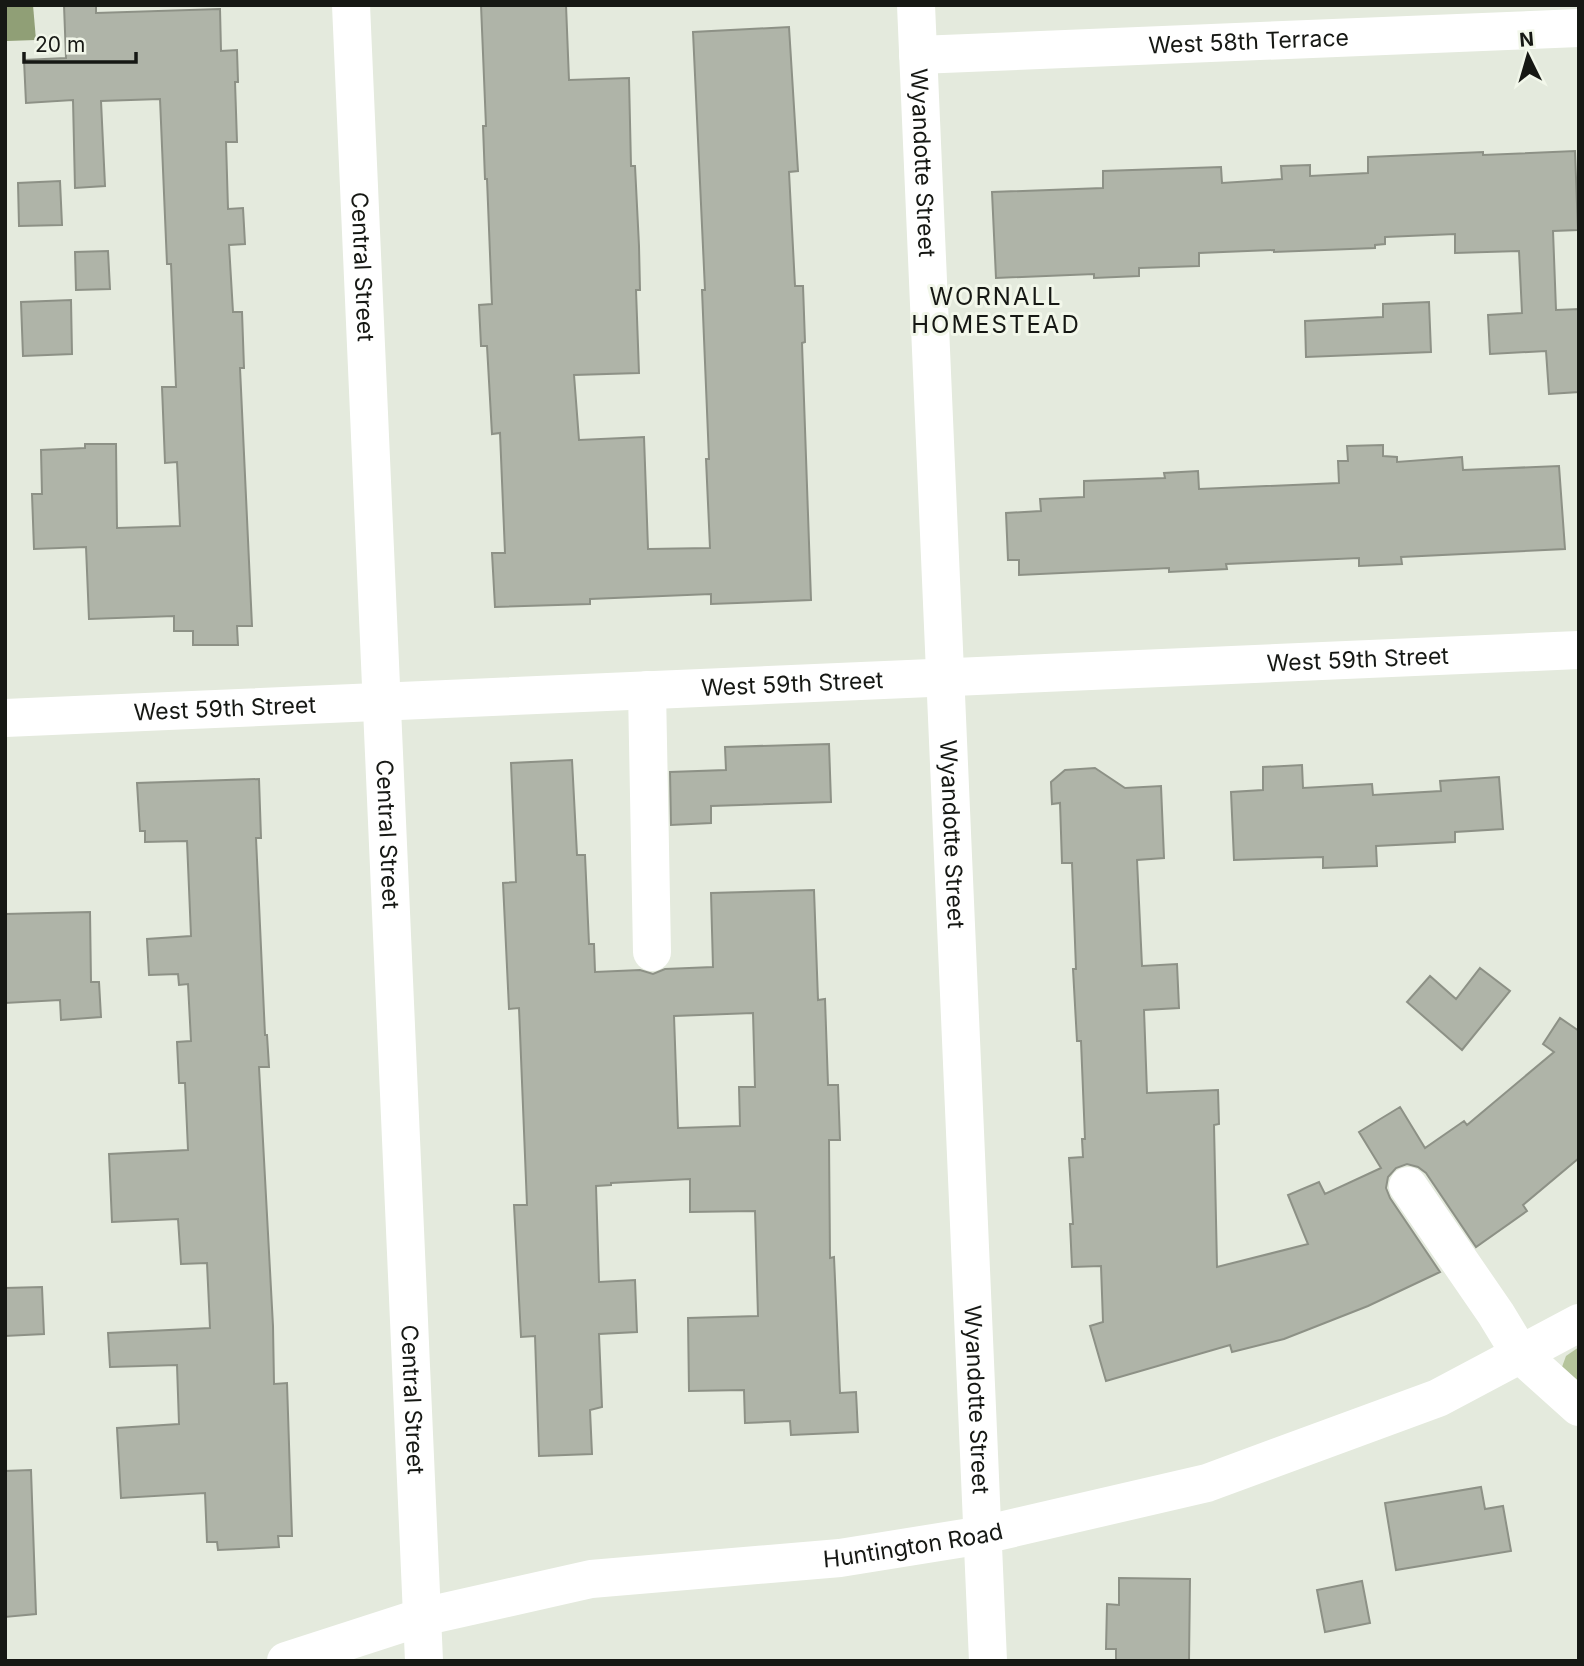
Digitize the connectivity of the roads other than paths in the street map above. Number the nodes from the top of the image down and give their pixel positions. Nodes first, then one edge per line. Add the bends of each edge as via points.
1 (351, 5) edge
2 (916, 5) edge
3 (1579, 28) edge
4 (918, 55) junction
5 (1579, 650) edge
6 (945, 678) junction
7 (647, 690) junction
8 (381, 701) junction
9 (5, 718) edge
10 (652, 952) dead end
11 (1408, 1186) dead end
12 (1579, 1323) edge
13 (1521, 1354) junction
14 (1579, 1408) edge
15 (983, 1535) junction
16 (422, 1617) junction
17 (286, 1661) edge
18 (424, 1661) edge
19 (988, 1661) edge

1 - 8 street, Central Street
2 - 4 street, Wyandotte Street
3 - 4 street, West 58th Terrace
4 - 6 street, Wyandotte Street
5 - 6 street, West 59th Street
6 - 7 street, West 59th Street
6 - 15 street, Wyandotte Street
7 - 8 street, West 59th Street
7 - 10 street
8 - 9 street, West 59th Street
8 - 16 street, Central Street
11 - 13 street
12 - 13 street, Huntington Road
13 - 14 street
13 - 15 street, Huntington Road via 1438,1398 1207,1483
15 - 16 street, Huntington Road via 840,1558 591,1579
15 - 19 street, Wyandotte Street
16 - 17 street, Huntington Road
16 - 18 street, Central Street

